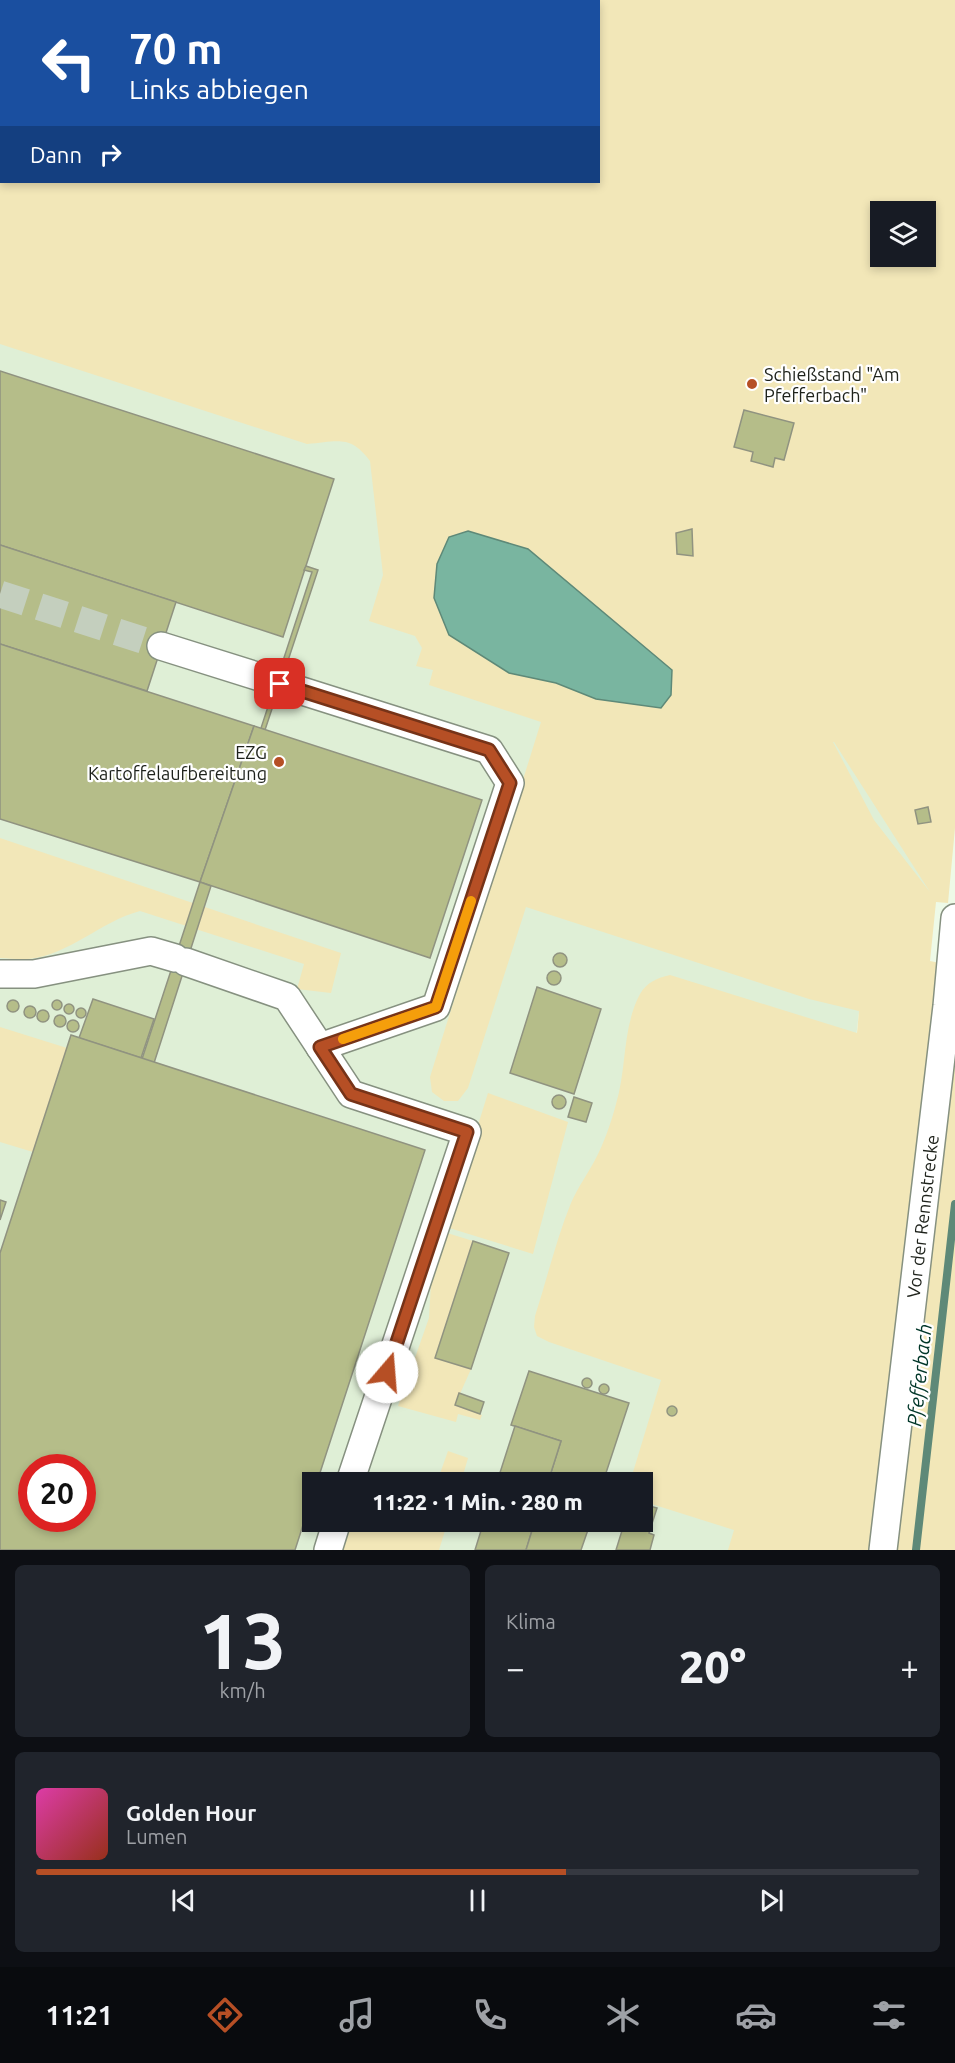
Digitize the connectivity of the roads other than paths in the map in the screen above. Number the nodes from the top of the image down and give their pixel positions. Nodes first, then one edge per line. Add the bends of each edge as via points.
1 (161, 646) tunnel mouth
2 (955, 918) edge
3 (0, 974) edge
4 (320, 1047) junction
5 (353, 1472) edge
6 (334, 1532) edge
7 (328, 1550) edge
8 (883, 1550) edge

1 - 4 lane via 489,750 510,783 436,1007
2 - 8 lane, Vor der Rennstrecke
3 - 4 lane via 34,974 151,951 287,997
4 - 5 lane via 351,1094 467,1132
6 - 7 lane

